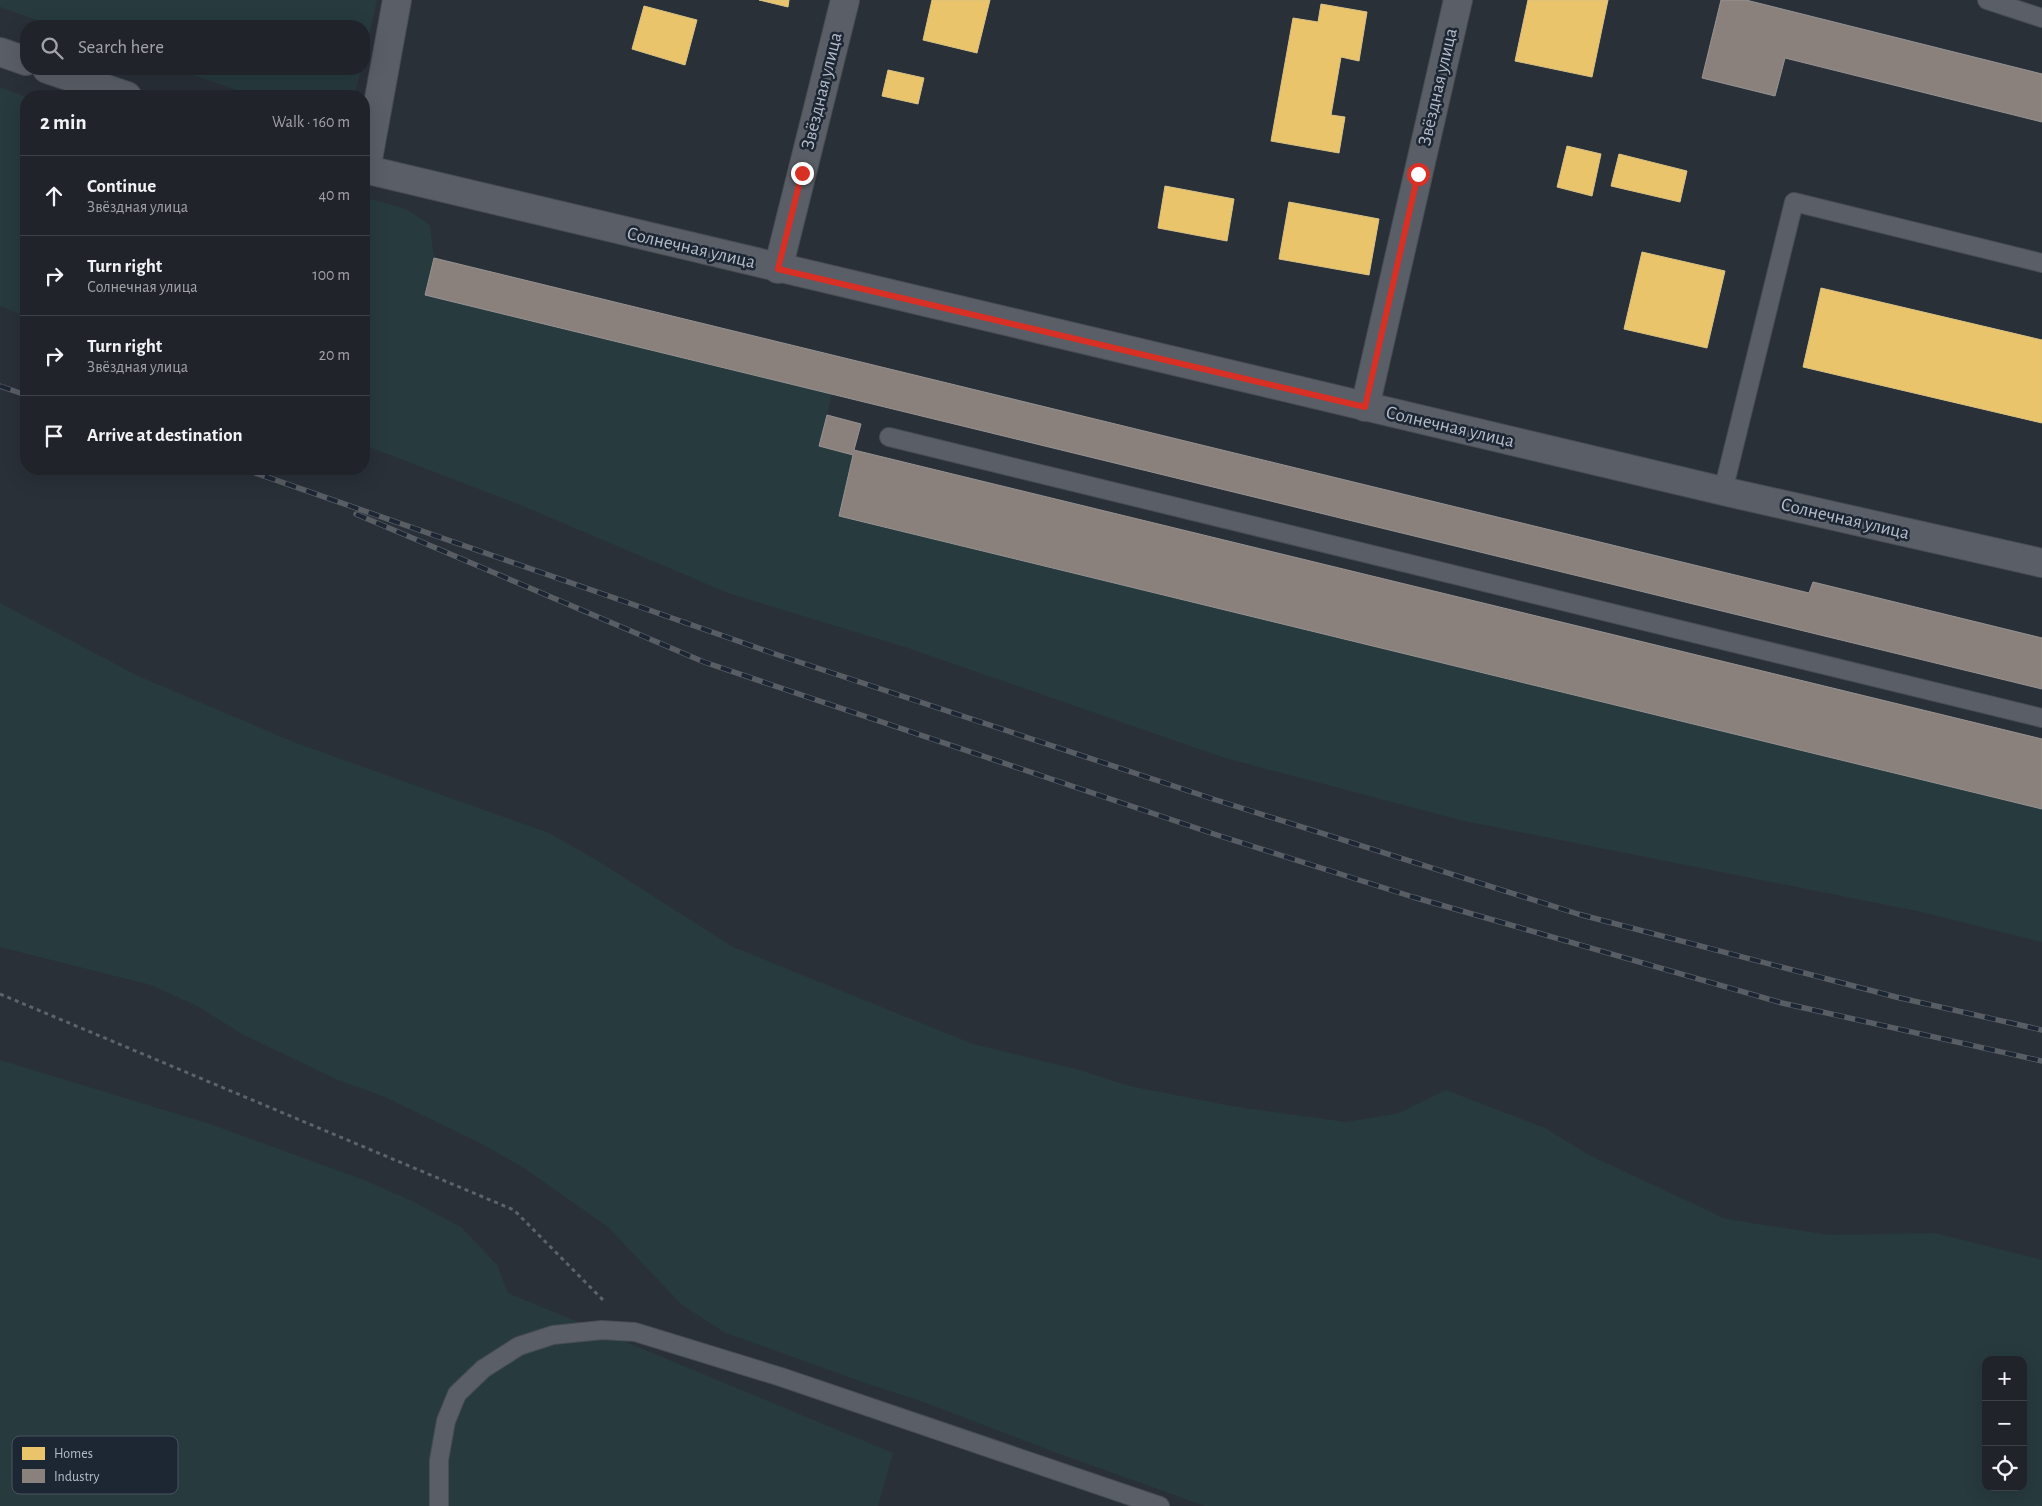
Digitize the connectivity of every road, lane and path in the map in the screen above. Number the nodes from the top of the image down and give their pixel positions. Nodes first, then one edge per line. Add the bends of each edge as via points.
1 (397, 0) edge
2 (845, 0) edge
3 (1458, 0) edge
4 (1987, 0) edge
5 (2042, 18) edge
6 (0, 52) edge
7 (20, 59) edge
8 (66, 75) edge
9 (109, 90) edge
10 (370, 143) edge
11 (370, 171) edge
12 (2042, 262) edge
13 (778, 269) junction
14 (1365, 407) junction
15 (889, 437) dead end
16 (1723, 491) junction
17 (2042, 563) edge
18 (2042, 718) edge
19 (0, 994) edge
20 (635, 1332) junction
21 (440, 1506) edge
22 (1160, 1506) edge

1 - 10 street
2 - 13 street, Звёздная улица
3 - 14 street, Звёздная улица
4 - 5 lane
6 - 7 street
8 - 9 street
11 - 13 street, Солнечная улица
12 - 16 lane via 1794,202
13 - 14 street, Солнечная улица
14 - 16 street, Солнечная улица
15 - 18 lane
16 - 17 street, Солнечная улица
19 - 20 path via 514,1210
20 - 21 lane via 602,1330 553,1335 519,1346 483,1369 458,1394 446,1421 439,1460
20 - 22 lane via 781,1377

